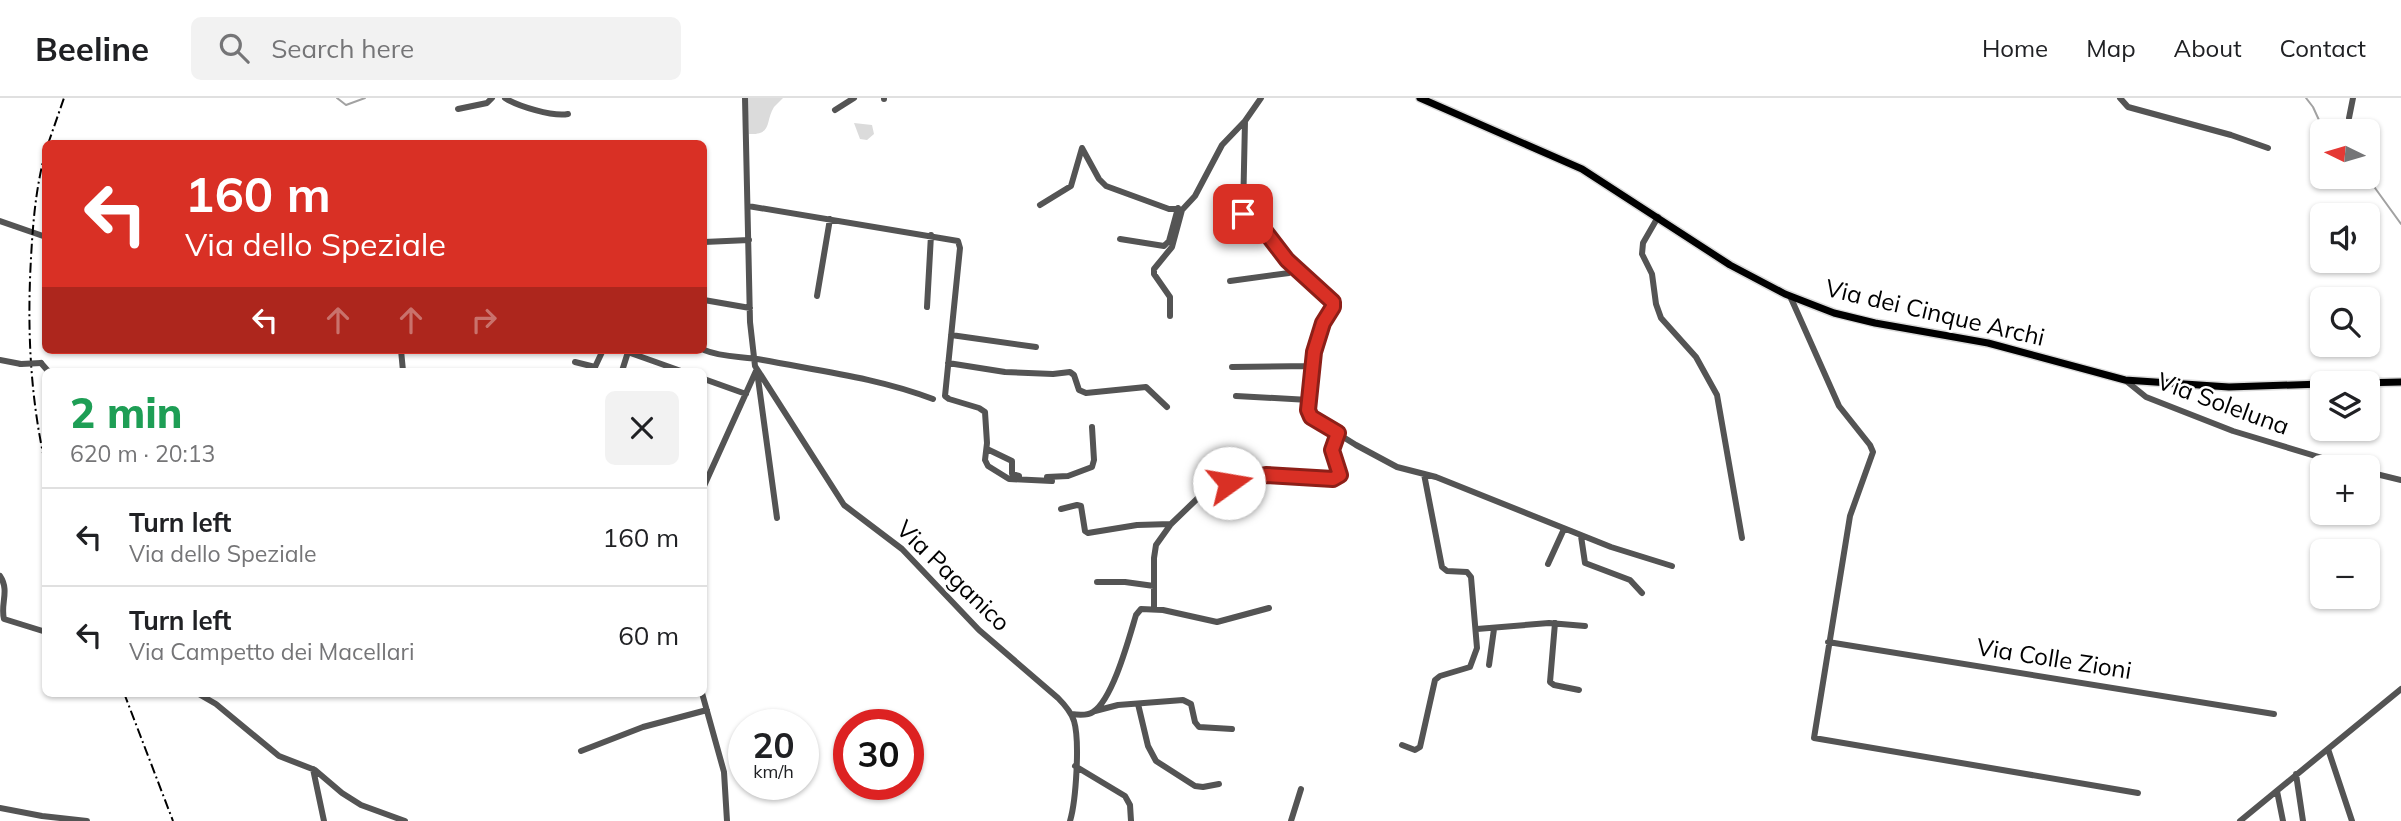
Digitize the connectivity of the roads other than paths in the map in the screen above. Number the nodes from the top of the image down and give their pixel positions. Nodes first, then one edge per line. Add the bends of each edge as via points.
1 (492, 98) edge
2 (505, 98) edge
3 (745, 98) edge
4 (854, 98) edge
5 (1261, 98) edge
6 (1420, 98) edge
7 (2120, 98) edge
8 (2353, 98) edge
9 (458, 109) dead end
10 (835, 110) dead end
11 (568, 114) dead end
12 (2350, 118) dead end
13 (1245, 121) junction
14 (2267, 148) dead end
15 (1198, 191) junction
16 (1040, 205) dead end
17 (748, 206) junction
18 (1177, 209) junction
19 (1658, 217) junction
20 (830, 219) junction
21 (0, 221) edge
22 (931, 235) junction
23 (42, 236) edge
24 (1121, 239) dead end
25 (749, 240) junction
26 (707, 242) edge
27 (1294, 267) junction
28 (1230, 281) dead end
29 (817, 296) dead end
30 (1790, 296) junction
31 (707, 301) edge
32 (927, 307) dead end
33 (750, 308) junction
34 (1170, 316) dead end
35 (951, 335) junction
36 (1036, 347) dead end
37 (707, 351) edge
38 (601, 354) edge
39 (633, 354) edge
40 (753, 358) junction
41 (0, 360) edge
42 (575, 362) dead end
43 (948, 363) junction
44 (1312, 366) junction
45 (1233, 367) dead end
46 (45, 368) edge
47 (673, 368) edge
48 (757, 369) junction
49 (707, 380) edge
50 (2125, 380) junction
51 (2380, 383) edge
52 (2401, 383) edge
53 (2310, 384) edge
54 (746, 394) junction
55 (1236, 396) dead end
56 (933, 399) dead end
57 (1309, 400) junction
58 (1167, 407) dead end
59 (1092, 427) dead end
60 (1338, 433) junction
61 (987, 449) junction
62 (2312, 455) edge
63 (1424, 474) junction
64 (2380, 475) edge
65 (707, 479) edge
66 (2401, 480) edge
67 (1052, 481) dead end
68 (1061, 509) dead end
69 (777, 518) dead end
70 (1171, 524) junction
71 (1564, 529) junction
72 (1581, 536) junction
73 (1742, 538) dead end
74 (1548, 564) dead end
75 (1672, 566) dead end
76 (0, 576) edge
77 (1097, 582) dead end
78 (1154, 586) junction
79 (1642, 593) dead end
80 (1269, 608) dead end
81 (1154, 609) junction
82 (1555, 623) junction
83 (1584, 626) dead end
84 (1477, 629) junction
85 (1494, 629) junction
86 (42, 631) edge
87 (1828, 642) junction
88 (1489, 665) dead end
89 (2401, 689) edge
90 (1579, 690) dead end
91 (203, 697) edge
92 (703, 697) edge
93 (1138, 704) junction
94 (707, 710) junction
95 (1095, 711) junction
96 (1071, 714) junction
97 (2274, 714) dead end
98 (1233, 729) dead end
99 (1402, 745) dead end
100 (2328, 749) junction
101 (581, 751) dead end
102 (1075, 766) junction
103 (313, 769) junction
104 (2296, 774) junction
105 (1219, 785) dead end
106 (1301, 789) dead end
107 (2277, 791) junction
108 (2138, 793) dead end
109 (0, 808) edge
110 (87, 821) edge
111 (324, 821) edge
112 (405, 821) edge
113 (727, 821) edge
114 (1070, 821) edge
115 (1131, 821) edge
116 (1291, 821) edge
117 (2240, 821) edge
118 (2283, 821) edge
119 (2303, 821) edge
120 (2352, 821) edge

1 - 9 street
2 - 11 street
3 - 17 street, Via Paganico
4 - 10 street
5 - 13 street
6 - 19 main road, Via dei Cinque Archi via 1578,167
7 - 14 street via 2126,107
8 - 12 street
13 - 15 street via 1220,148
13 - 27 street via 1242,212 1261,226
15 - 18 street
15 - 34 street via 1181,211 1171,250 1154,270 1170,297
16 - 18 street via 1071,186 1082,148 1106,186
17 - 20 street
17 - 25 street, Via Paganico
18 - 24 street via 1164,246
19 - 30 main road, Via dei Cinque Archi via 1725,262
19 - 73 street via 1642,245 1642,254 1652,274 1661,318 1696,358 1717,397
20 - 22 street
20 - 29 street
21 - 23 street
22 - 32 street
22 - 35 street via 955,239 960,245
25 - 26 street
25 - 33 street, Via Paganico
27 - 28 street via 1289,273
27 - 44 street via 1333,303
30 - 50 main road, Via dei Cinque Archi via 1861,320 1994,345
30 - 87 street via 1837,403 1873,450 1851,510
31 - 33 street
33 - 40 street, Via Paganico
35 - 36 street
35 - 43 street
37 - 40 street
38 - 42 street via 596,367
39 - 47 street
40 - 48 street, Via Paganico
40 - 56 street via 882,382
41 - 46 street, bridge via 41,363
43 - 58 street via 1005,372 1070,372 1084,393 1146,387
43 - 61 street via 945,396 985,412
44 - 45 street
44 - 57 street
48 - 54 street
48 - 69 street, Via Paganico
48 - 96 street, Via Paganico via 844,505 906,553 975,626
49 - 54 street
50 - 53 main road, Via dei Cinque Archi via 2229,387
50 - 62 street, Via Soleluna via 2143,395 2233,431
51 - 52 main road
54 - 65 street
55 - 57 street
57 - 60 street via 1311,417
59 - 61 street via 1093,467 1065,476 1015,476 1012,461
60 - 63 street via 1393,465
60 - 70 street via 1332,450 1337,479 1266,475 1236,480 1200,497
61 - 67 street via 986,464 1006,477
63 - 71 street
63 - 84 street via 1442,567 1471,576
64 - 66 street
68 - 70 street via 1080,505 1088,533
70 - 78 street via 1156,547
71 - 72 street
71 - 74 street
72 - 75 street
72 - 79 street via 1585,564 1630,580
76 - 86 street via 5,588 5,620
77 - 78 street
78 - 81 street
80 - 81 street via 1217,622
81 - 95 street via 1136,614 1117,675
82 - 83 street
82 - 85 street
82 - 90 street via 1550,682
84 - 85 street
84 - 99 street via 1472,665 1436,680 1420,747 1415,750
85 - 88 street
87 - 97 street, Via Colle Zioni
87 - 108 street via 1816,739
89 - 100 street
91 - 103 street via 276,754
92 - 94 street
93 - 95 street
93 - 98 street via 1186,700 1199,727
93 - 105 street via 1154,759 1195,786
94 - 101 street via 645,726
94 - 113 street via 724,772
95 - 96 street
96 - 102 street
100 - 104 street
100 - 120 street
102 - 114 street
102 - 115 street via 1124,794
103 - 111 street
103 - 112 street via 361,805
104 - 107 street
104 - 119 street
106 - 116 street
107 - 117 street
107 - 118 street
109 - 110 street

